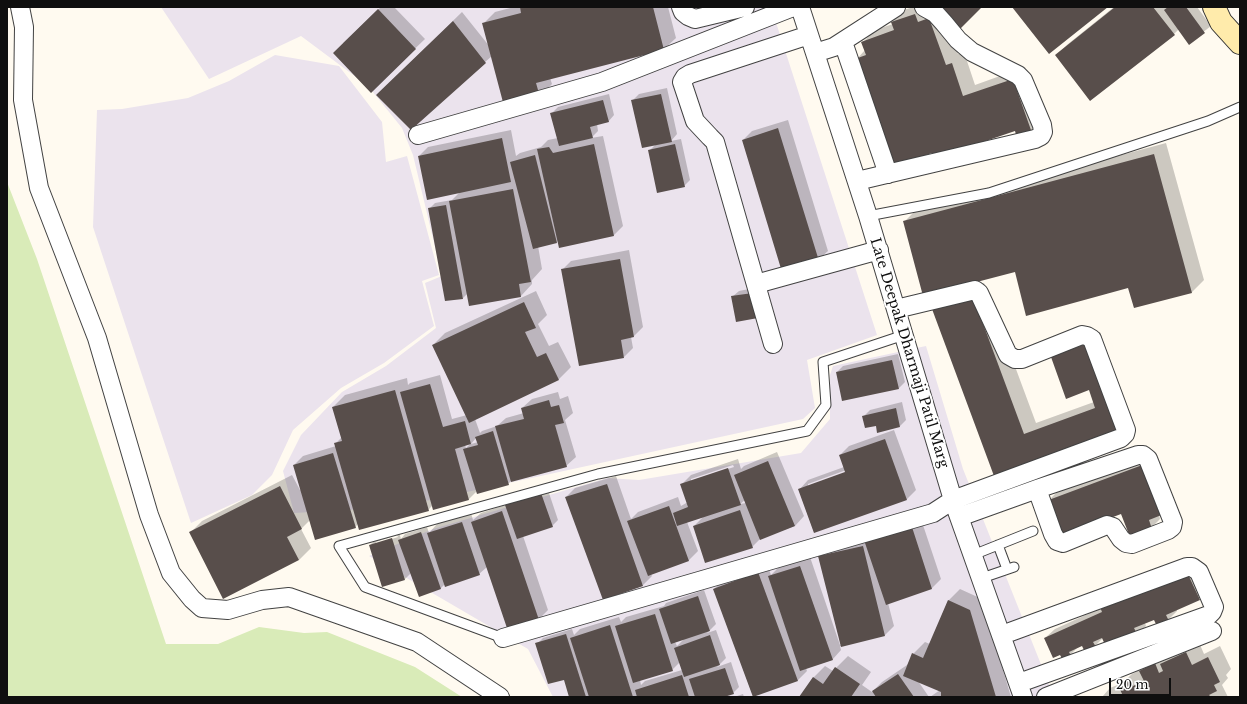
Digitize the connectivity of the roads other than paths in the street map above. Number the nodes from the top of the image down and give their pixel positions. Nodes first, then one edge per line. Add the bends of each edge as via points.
1 (20, 7) edge
2 (681, 7) edge
3 (745, 7) edge
4 (793, 7) edge
5 (800, 7) edge
6 (896, 7) edge
7 (924, 7) edge
8 (1214, 7) edge
9 (809, 35) junction
10 (843, 42) junction
11 (1240, 43) edge
12 (816, 53) junction
13 (1240, 107) edge
14 (418, 135) dead end
15 (888, 174) junction
16 (857, 182) junction
17 (868, 216) junction
18 (878, 250) junction
19 (756, 284) junction
20 (896, 310) junction
21 (904, 335) junction
22 (773, 344) dead end
23 (1037, 489) junction
24 (953, 500) junction
25 (959, 517) junction
26 (1033, 531) dead end
27 (998, 545) junction
28 (973, 555) junction
29 (982, 578) junction
30 (1212, 632) dead end
31 (1002, 635) junction
32 (503, 638) joint
33 (1021, 690) edge
34 (500, 697) edge
35 (1046, 697) edge

1 - 34 street via 24,27 23,100 39,188 97,338 149,515 170,573 202,608 228,610 262,600 289,597 417,642
2 - 3 street via 688,16 695,18
4 - 14 street via 602,82
5 - 9 street, Late Deepak Dharmaji Patil Marg
6 - 10 street
7 - 15 street via 935,13 972,52 1023,80 1044,132 1035,139
8 - 11 street via 1221,22
9 - 12 street, Late Deepak Dharmaji Patil Marg
9 - 19 street via 690,74 682,82 695,121 715,142
10 - 12 street
10 - 15 street
12 - 16 street, Late Deepak Dharmaji Patil Marg
13 - 17 lane via 1208,121 989,193
15 - 16 street
16 - 17 street, Late Deepak Dharmaji Patil Marg
17 - 18 street, Late Deepak Dharmaji Patil Marg
18 - 19 street
18 - 20 street, Late Deepak Dharmaji Patil Marg
19 - 22 street
20 - 21 street, Late Deepak Dharmaji Patil Marg
20 - 24 street via 975,290 979,293 1008,355 1015,359 1022,359 1082,335 1088,336 1092,339 1126,430 1120,438
21 - 24 street, Late Deepak Dharmaji Patil Marg
21 - 32 lane via 822,362 826,406 807,430 598,474 339,546 365,587
23 - 23 street via 1143,455 1148,459 1173,522 1172,527 1132,544 1126,543 1113,526 1107,525 1063,543 1057,541 1053,534
23 - 25 street
24 - 25 street, Late Deepak Dharmaji Patil Marg
24 - 32 street via 932,513
25 - 28 street, Late Deepak Dharmaji Patil Marg
26 - 27 lane
27 - 28 lane
27 - 29 lane via 1010,568
28 - 29 street, Late Deepak Dharmaji Patil Marg
29 - 31 street, Late Deepak Dharmaji Patil Marg
30 - 35 street
31 - 33 street, Late Deepak Dharmaji Patil Marg
31 - 33 street via 1187,567 1199,572 1214,607 1209,615

